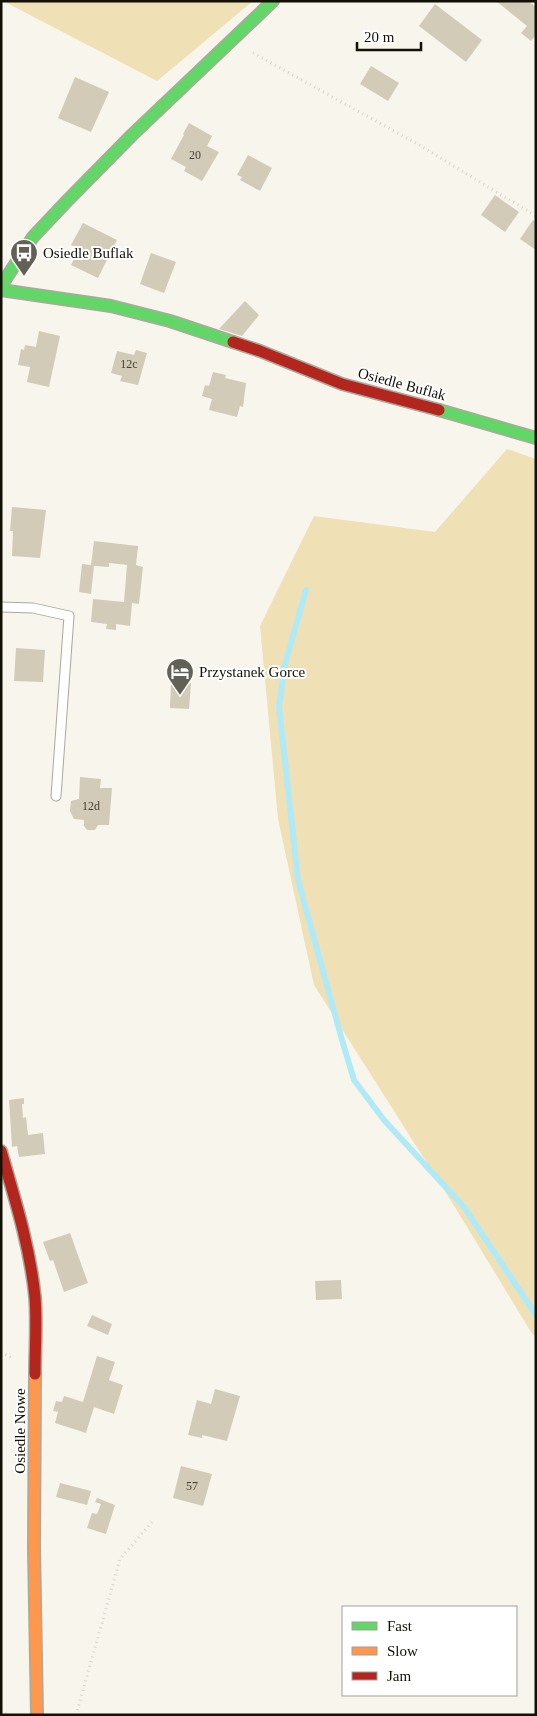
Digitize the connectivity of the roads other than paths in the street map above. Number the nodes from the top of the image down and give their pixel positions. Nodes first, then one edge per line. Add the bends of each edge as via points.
1 (272, 1) edge
2 (1, 288) edge
3 (536, 438) edge
4 (1, 607) edge
5 (56, 796) dead end
6 (1, 1151) edge
7 (37, 1715) edge

1 - 2 street, Osiedle Buflak via 33,237
2 - 3 street, Osiedle Buflak via 111,306 170,321 260,351 342,384
4 - 5 lane via 33,608 69,616
6 - 7 street, Osiedle Nowe via 30,1261 35,1299

